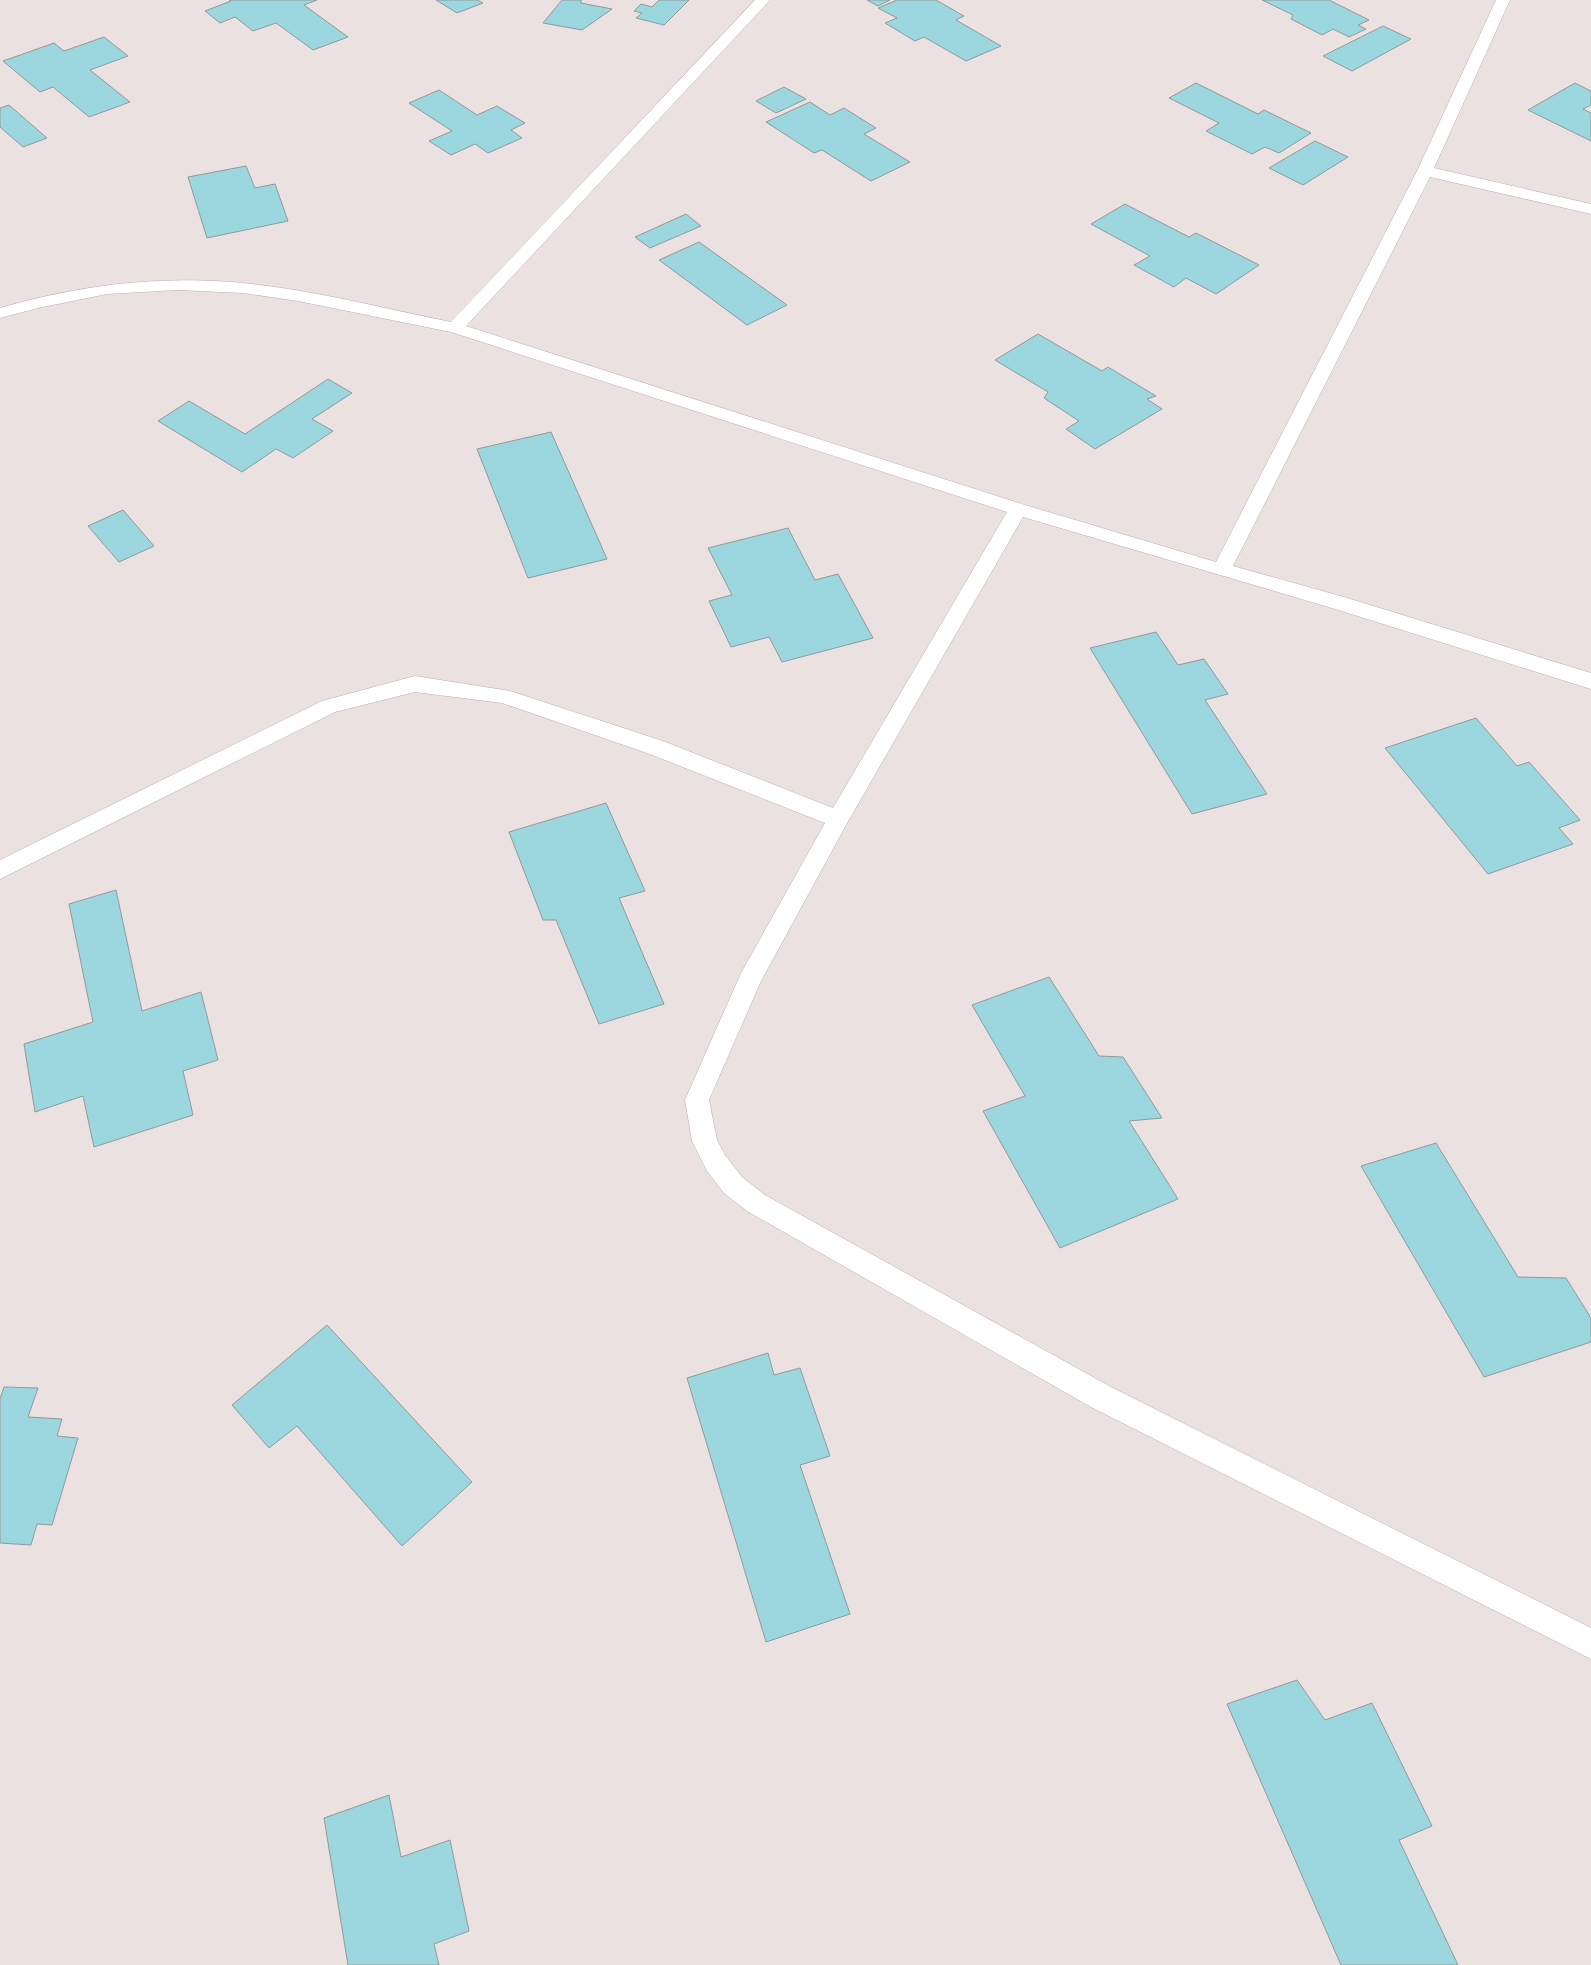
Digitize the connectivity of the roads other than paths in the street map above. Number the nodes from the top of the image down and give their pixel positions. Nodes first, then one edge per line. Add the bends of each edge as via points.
1 (763, 0) edge
2 (1503, 0) edge
3 (1425, 171) junction
4 (1591, 209) edge
5 (0, 313) edge
6 (455, 328) junction
7 (1018, 509) junction
8 (1221, 570) junction
9 (1591, 681) edge
10 (838, 819) junction
11 (0, 870) edge
12 (1591, 1644) edge

1 - 6 lane
2 - 3 lane
3 - 4 lane
3 - 8 lane
5 - 6 lane via 107,289 178,285 243,288 298,296
6 - 7 lane
7 - 8 lane
7 - 10 lane
8 - 9 lane via 1337,602
10 - 11 lane via 655,747 504,696 415,684 329,706
10 - 12 lane via 749,980 697,1100 704,1141 734,1185 756,1203 1100,1397

